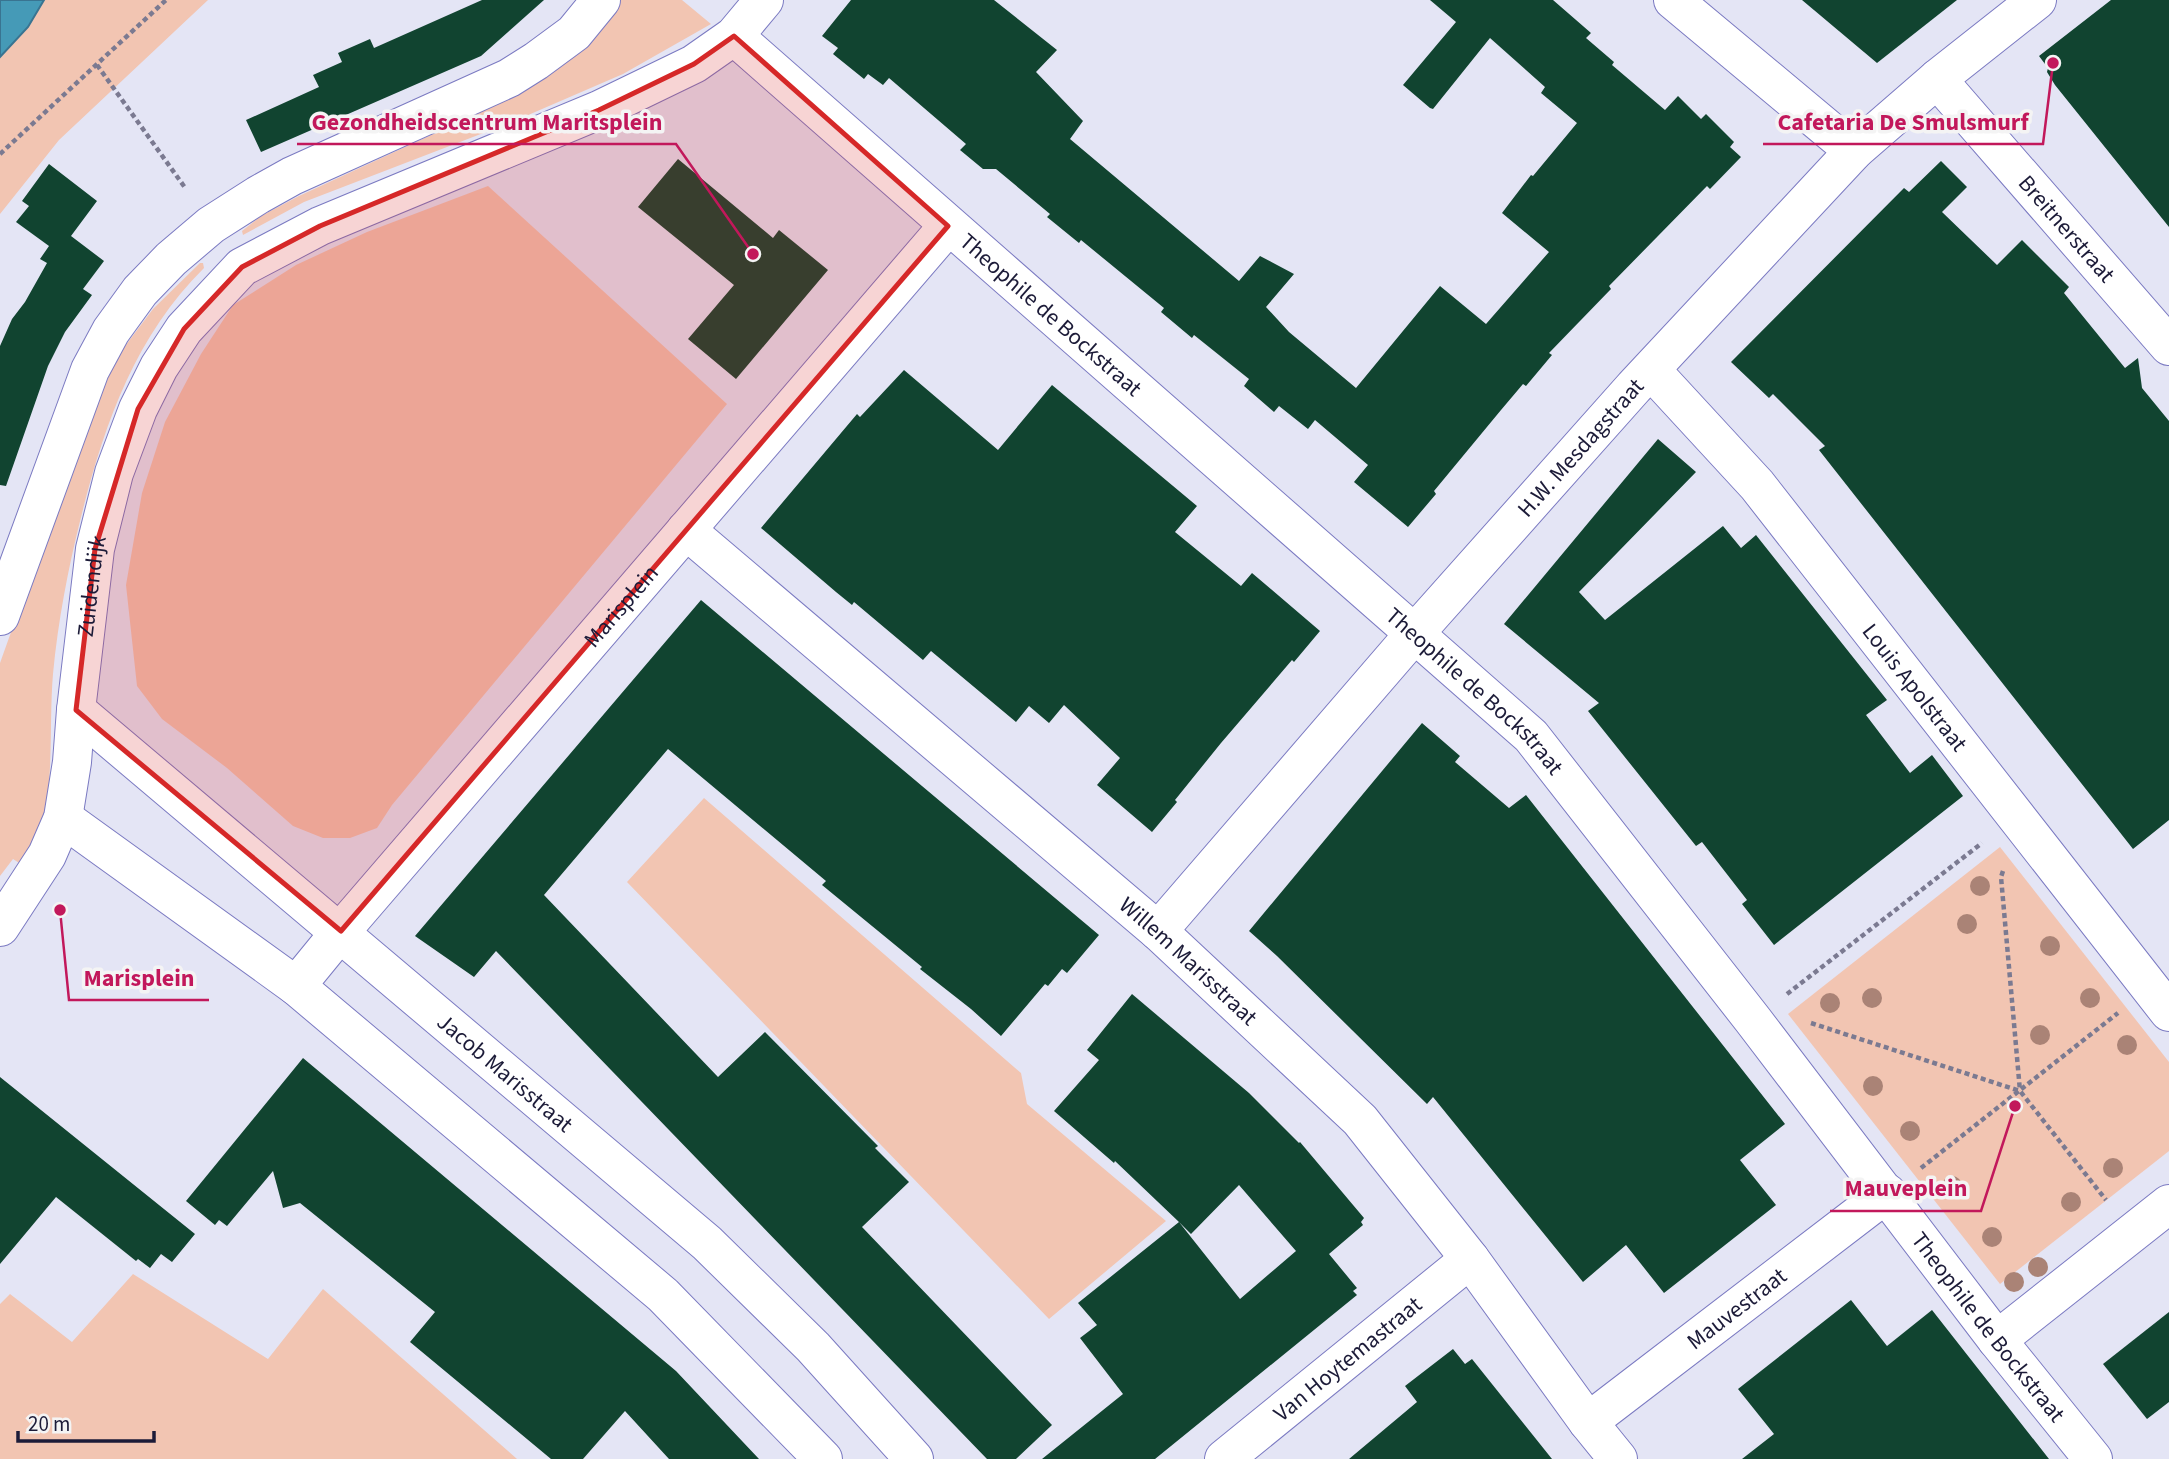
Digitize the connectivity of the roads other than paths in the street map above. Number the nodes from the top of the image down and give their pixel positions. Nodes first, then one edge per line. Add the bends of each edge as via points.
1 (601, 0) edge
2 (764, 0) edge
3 (1673, 0) edge
4 (2037, 0) edge
5 (734, 36) junction
6 (1937, 79) junction
7 (1854, 151) junction
8 (211, 225) junction
9 (948, 226) junction
10 (242, 267) junction
11 (2167, 339) edge
12 (1651, 370) junction
13 (686, 530) junction
14 (0, 616) edge
15 (1415, 633) junction
16 (76, 710) junction
17 (63, 818) junction
18 (0, 927) edge
19 (1158, 930) junction
20 (341, 931) junction
21 (296, 986) junction
22 (2163, 991) edge
23 (1886, 1193) junction
24 (2169, 1204) edge
25 (1470, 1259) junction
26 (1997, 1340) junction
27 (1588, 1422) junction
28 (823, 1459) edge
29 (914, 1459) edge
30 (1224, 1459) edge
31 (1618, 1459) edge
32 (2093, 1459) edge

1 - 8 street via 574,33 509,78 292,176
2 - 5 street, Zuidendijk
3 - 7 street
4 - 6 street, H.W. Mesdagstraat
5 - 9 street, Theophile de Bockstraat
5 - 10 street, Zuidendijk via 694,64 599,110 320,226
6 - 7 street, H.W. Mesdagstraat
6 - 11 street, Breitnerstraat
7 - 12 street, H.W. Mesdagstraat
8 - 10 street
8 - 14 street via 140,291 111,331 90,370
9 - 13 street, Marisplein
9 - 15 street, Theophile de Bockstraat
10 - 16 street, Zuidendijk via 184,329 159,366 114,473 95,549
12 - 15 street, H.W. Mesdagstraat
12 - 22 street, Louis Apolstraat via 1757,485 2017,816
13 - 19 street, Willem Marisstraat
13 - 20 street, Marisplein
15 - 19 street, H.W. Mesdagstraat
15 - 23 street, Theophile de Bockstraat via 1531,736
16 - 17 street, Zuidendijk
16 - 20 street, Jacob Marisstraat
17 - 18 street, Zuidendijk via 47,855
17 - 21 street
19 - 25 street, Willem Marisstraat via 1360,1120
20 - 21 street, Marisplein
20 - 29 street, Jacob Marisstraat via 707,1243 813,1347
21 - 28 street via 663,1295
23 - 26 street, Theophile de Bockstraat
23 - 27 street, Mauvestraat
24 - 26 street
25 - 27 street, Willem Marisstraat
25 - 30 street, Van Hoytemastraat
26 - 32 street, Theophile de Bockstraat
27 - 31 street, Willem Marisstraat

